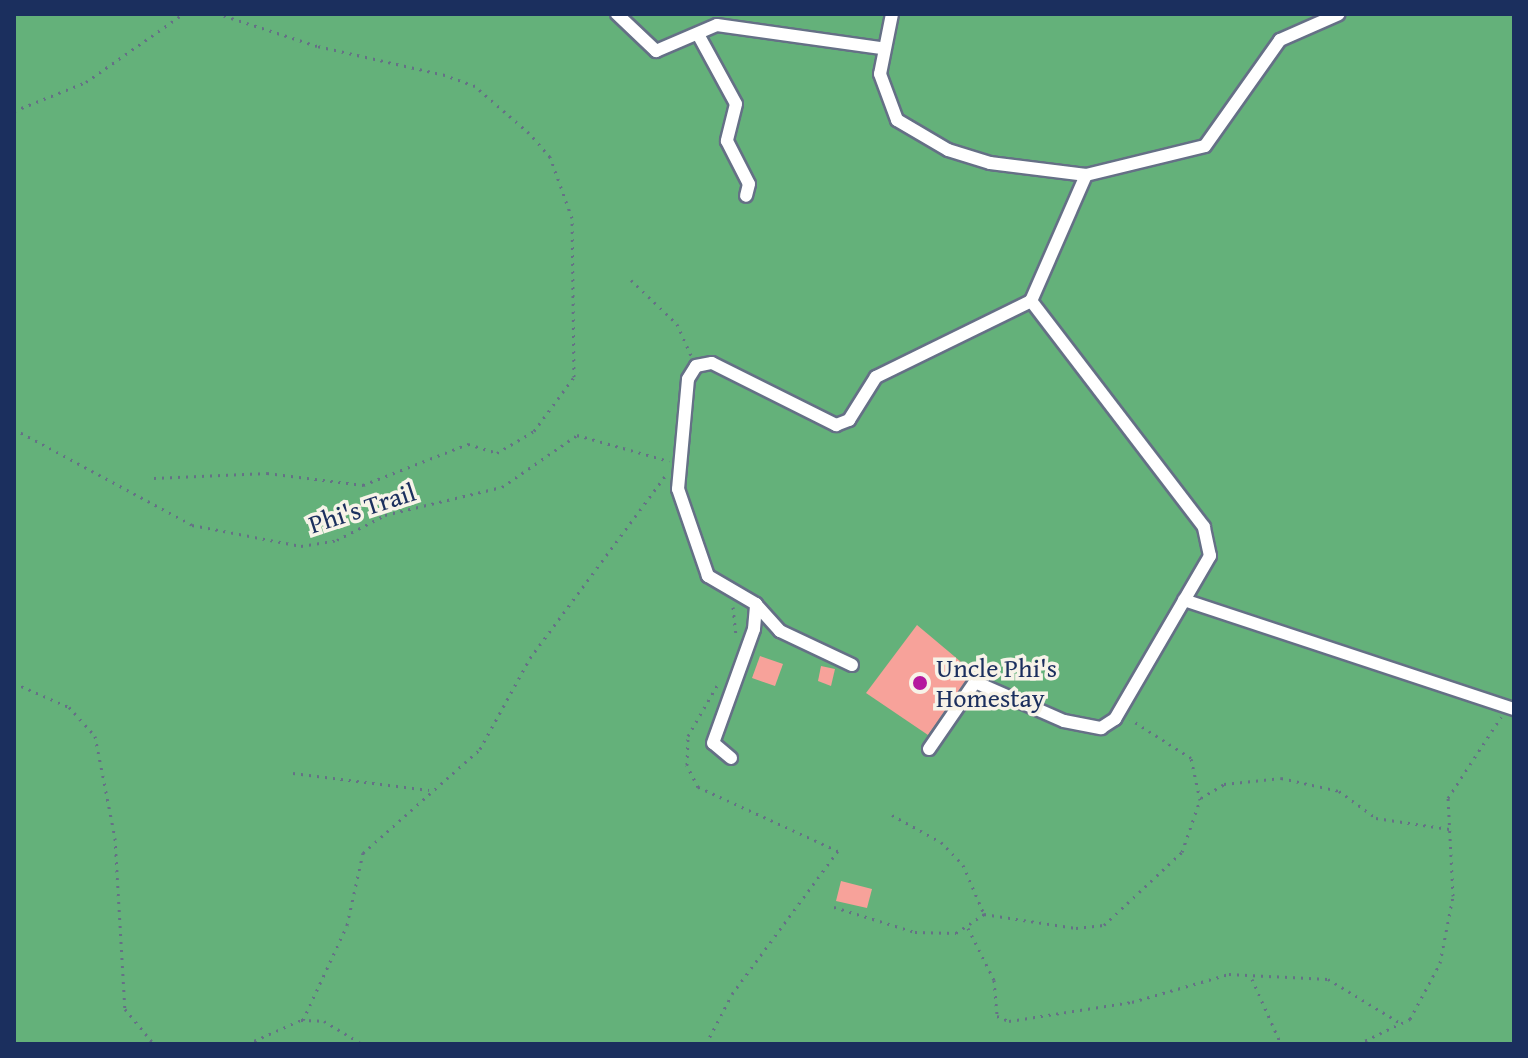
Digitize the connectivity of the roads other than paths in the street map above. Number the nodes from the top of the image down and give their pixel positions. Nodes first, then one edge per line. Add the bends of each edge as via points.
1 (617, 14) edge
2 (892, 14) edge
3 (1339, 14) edge
4 (699, 36) junction
5 (881, 48) junction
6 (1086, 175) junction
7 (746, 196) dead end
8 (1031, 301) junction
9 (1184, 600) junction
10 (756, 604) junction
11 (852, 665) dead end
12 (1509, 707) edge
13 (929, 749) dead end
14 (731, 758) dead end

1 - 4 street via 656,51
2 - 5 street
3 - 6 street via 1272,48 1205,146
4 - 5 street via 734,25
4 - 7 street via 736,104 727,141 749,184
5 - 6 street via 886,106 908,127 990,163
6 - 8 street
8 - 9 street via 1204,527 1210,556
8 - 10 street via 955,344 876,377 849,420 836,425 712,363 692,371 676,463 693,547 727,592
9 - 12 street
9 - 13 street via 1120,710 1101,728 1064,721 975,682
10 - 11 street via 780,631
10 - 14 street via 754,629 713,743

